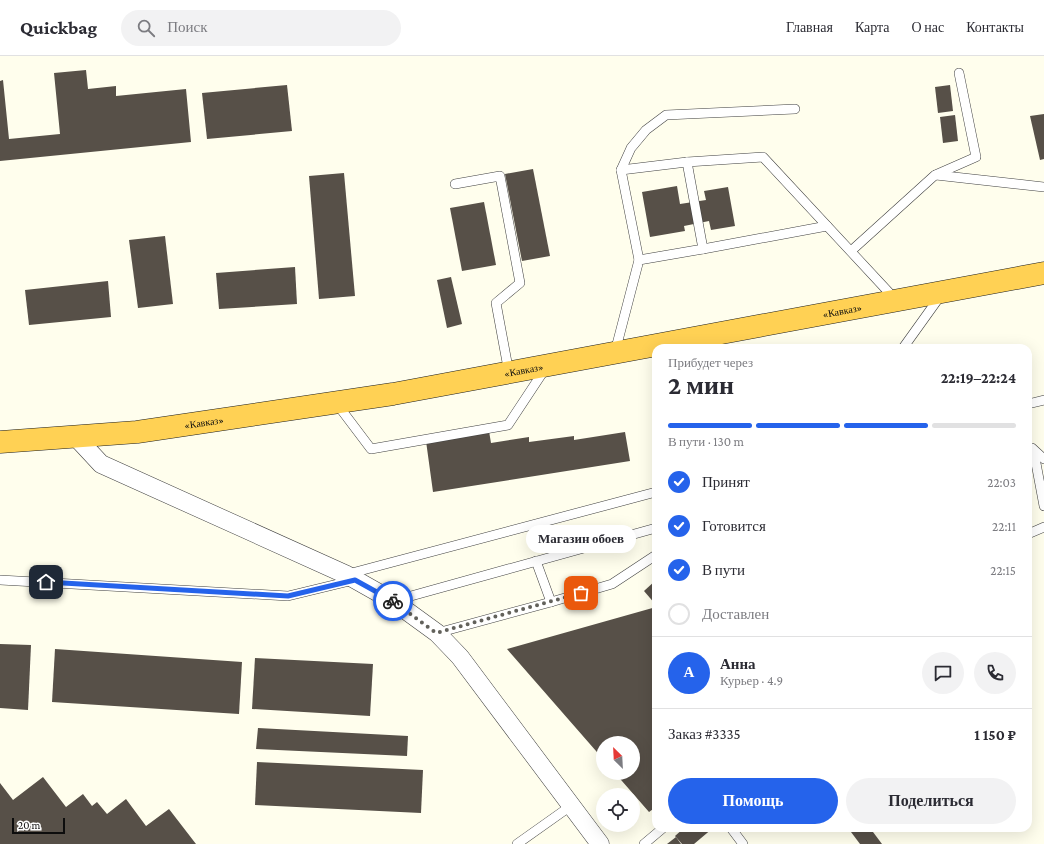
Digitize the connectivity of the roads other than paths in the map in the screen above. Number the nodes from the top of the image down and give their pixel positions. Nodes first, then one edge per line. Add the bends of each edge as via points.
1 (958, 73) dead end
2 (795, 109) dead end
3 (687, 162) junction
4 (621, 170) junction
5 (935, 175) junction
6 (455, 184) dead end
7 (1044, 186) edge
8 (827, 226) junction
9 (703, 249) junction
10 (850, 251) junction
11 (639, 260) junction
12 (1044, 273) edge
13 (944, 291) junction
14 (896, 300) junction
15 (663, 344) edge
16 (907, 344) edge
17 (652, 346) edge
18 (615, 353) junction
19 (547, 365) junction
20 (509, 373) junction
21 (1044, 400) edge
22 (336, 403) junction
23 (1032, 403) edge
24 (75, 436) junction
25 (0, 442) edge
26 (1032, 448) edge
27 (1032, 452) edge
28 (1044, 459) edge
29 (652, 493) edge
30 (1044, 506) edge
31 (1044, 527) edge
32 (652, 529) edge
33 (1032, 532) edge
34 (652, 558) edge
35 (536, 561) junction
36 (351, 577) junction
37 (0, 580) edge
38 (393, 601) junction
39 (551, 602) junction
40 (436, 633) junction
41 (572, 805) junction
42 (658, 832) edge
43 (734, 832) edge
44 (517, 844) edge
45 (600, 844) edge
46 (644, 844) edge
47 (743, 844) edge

1 - 5 lane via 976,157
2 - 4 lane via 666,115 646,130 630,148
3 - 4 lane
3 - 8 lane via 763,158
3 - 9 lane
4 - 11 lane
5 - 7 lane
5 - 10 lane
6 - 20 lane via 500,176 520,283 496,303
8 - 9 lane
8 - 10 lane
9 - 11 lane
10 - 14 lane
11 - 18 lane
12 - 13 highway, «Кавказ»
13 - 14 highway, «Кавказ»
13 - 16 lane
14 - 15 highway, «Кавказ»
17 - 18 highway, «Кавказ»
18 - 19 highway, «Кавказ»
19 - 20 highway, «Кавказ»
19 - 22 lane via 508,425 370,450
20 - 22 highway, «Кавказ»
21 - 23 lane
22 - 24 highway, «Кавказ» via 137,432
24 - 25 highway, «Кавказ»
24 - 36 street via 101,464
26 - 28 lane
27 - 30 lane
29 - 36 lane
31 - 33 lane
32 - 35 lane
34 - 39 lane via 612,584
35 - 38 lane
35 - 39 lane
36 - 37 lane via 288,596
36 - 38 street
38 - 40 street
39 - 40 lane
40 - 41 street via 460,657
41 - 44 lane
41 - 45 street
42 - 46 lane
43 - 47 lane

